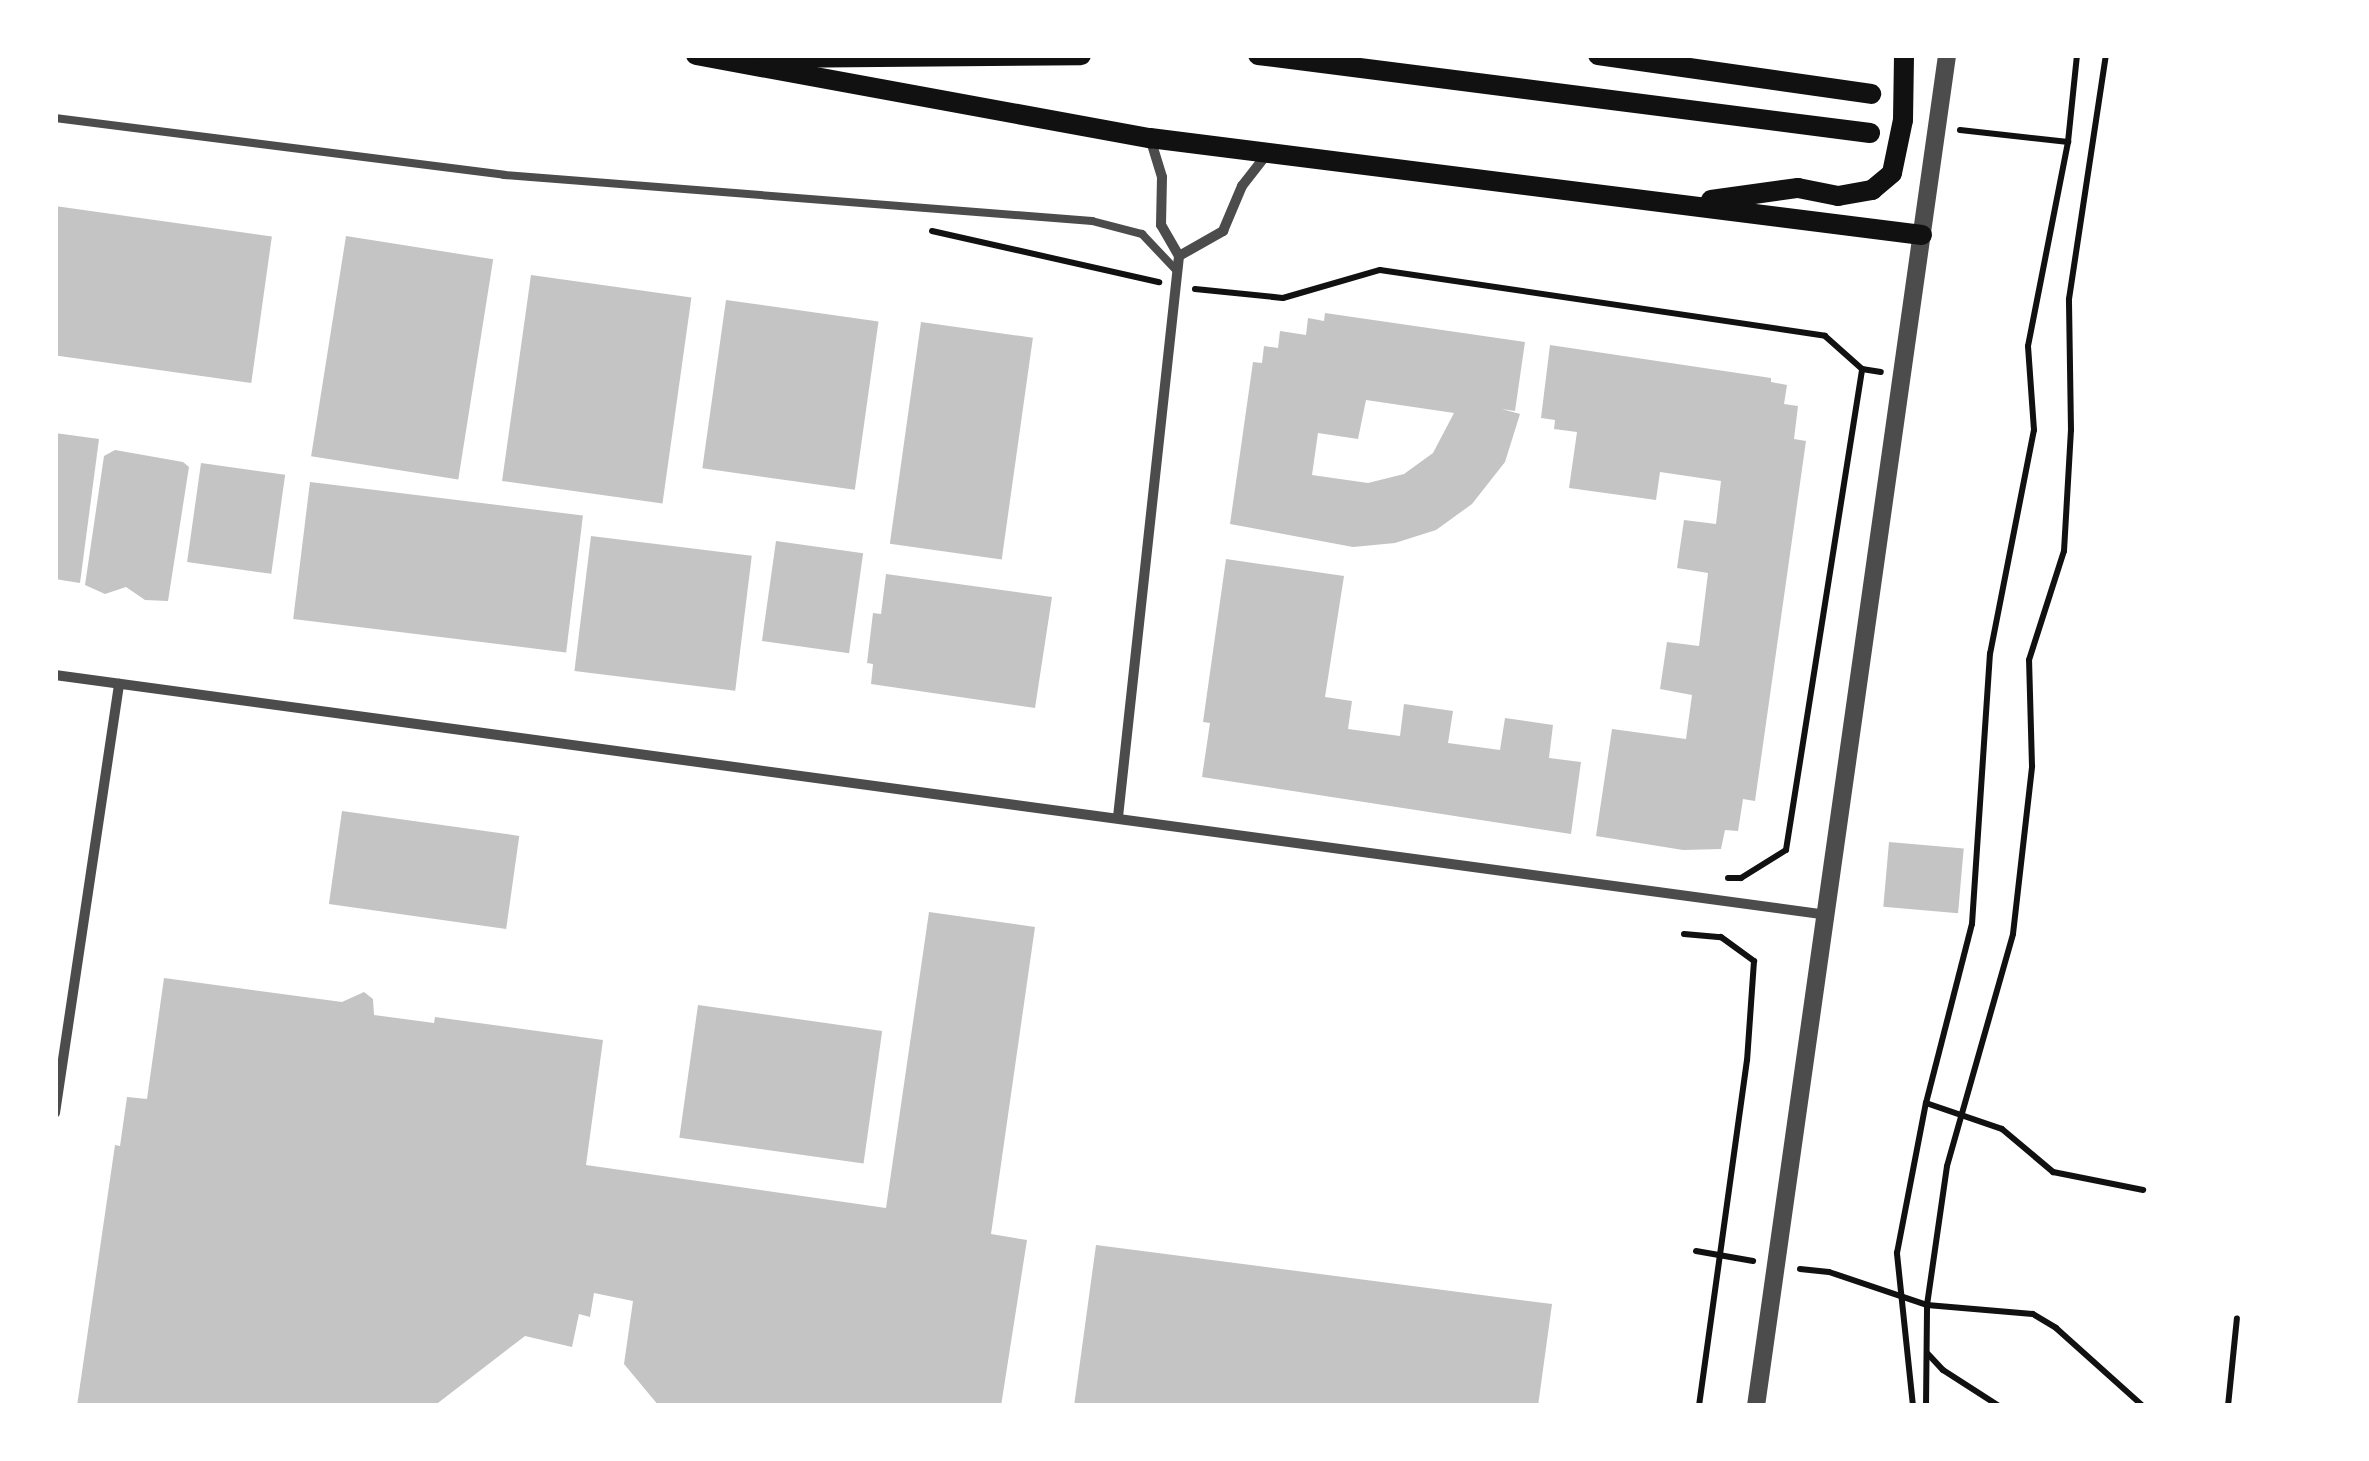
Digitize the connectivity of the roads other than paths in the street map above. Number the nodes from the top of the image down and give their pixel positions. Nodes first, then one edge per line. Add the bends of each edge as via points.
1 (696, 55) edge
2 (1081, 55) edge
3 (1258, 55) edge
4 (1598, 55) edge
5 (1904, 55) edge
6 (1947, 55) edge
7 (720, 58) junction
8 (1871, 94) dead end
9 (55, 118) edge
10 (1870, 132) dead end
11 (1150, 138) junction
12 (1269, 152) junction
13 (1679, 204) junction
14 (1922, 235) junction
15 (1179, 256) junction
16 (1178, 271) junction
17 (55, 675) edge
18 (119, 684) junction
19 (1118, 817) junction
20 (1828, 914) junction
21 (55, 1113) edge
22 (1756, 1406) edge

1 - 7 main road
2 - 7 main road
3 - 10 main road
4 - 8 main road
5 - 13 main road via 1903,120 1892,173 1872,190 1838,196 1798,188
6 - 14 street
7 - 11 main road
9 - 16 lane via 504,175 1092,220 1142,234
11 - 12 main road
11 - 15 street via 1162,177 1161,225
12 - 13 main road
12 - 15 street via 1242,186 1224,232
13 - 14 main road
14 - 20 street
15 - 16 street
16 - 19 street
17 - 18 street
18 - 19 street
18 - 21 street
19 - 20 street
20 - 22 street

